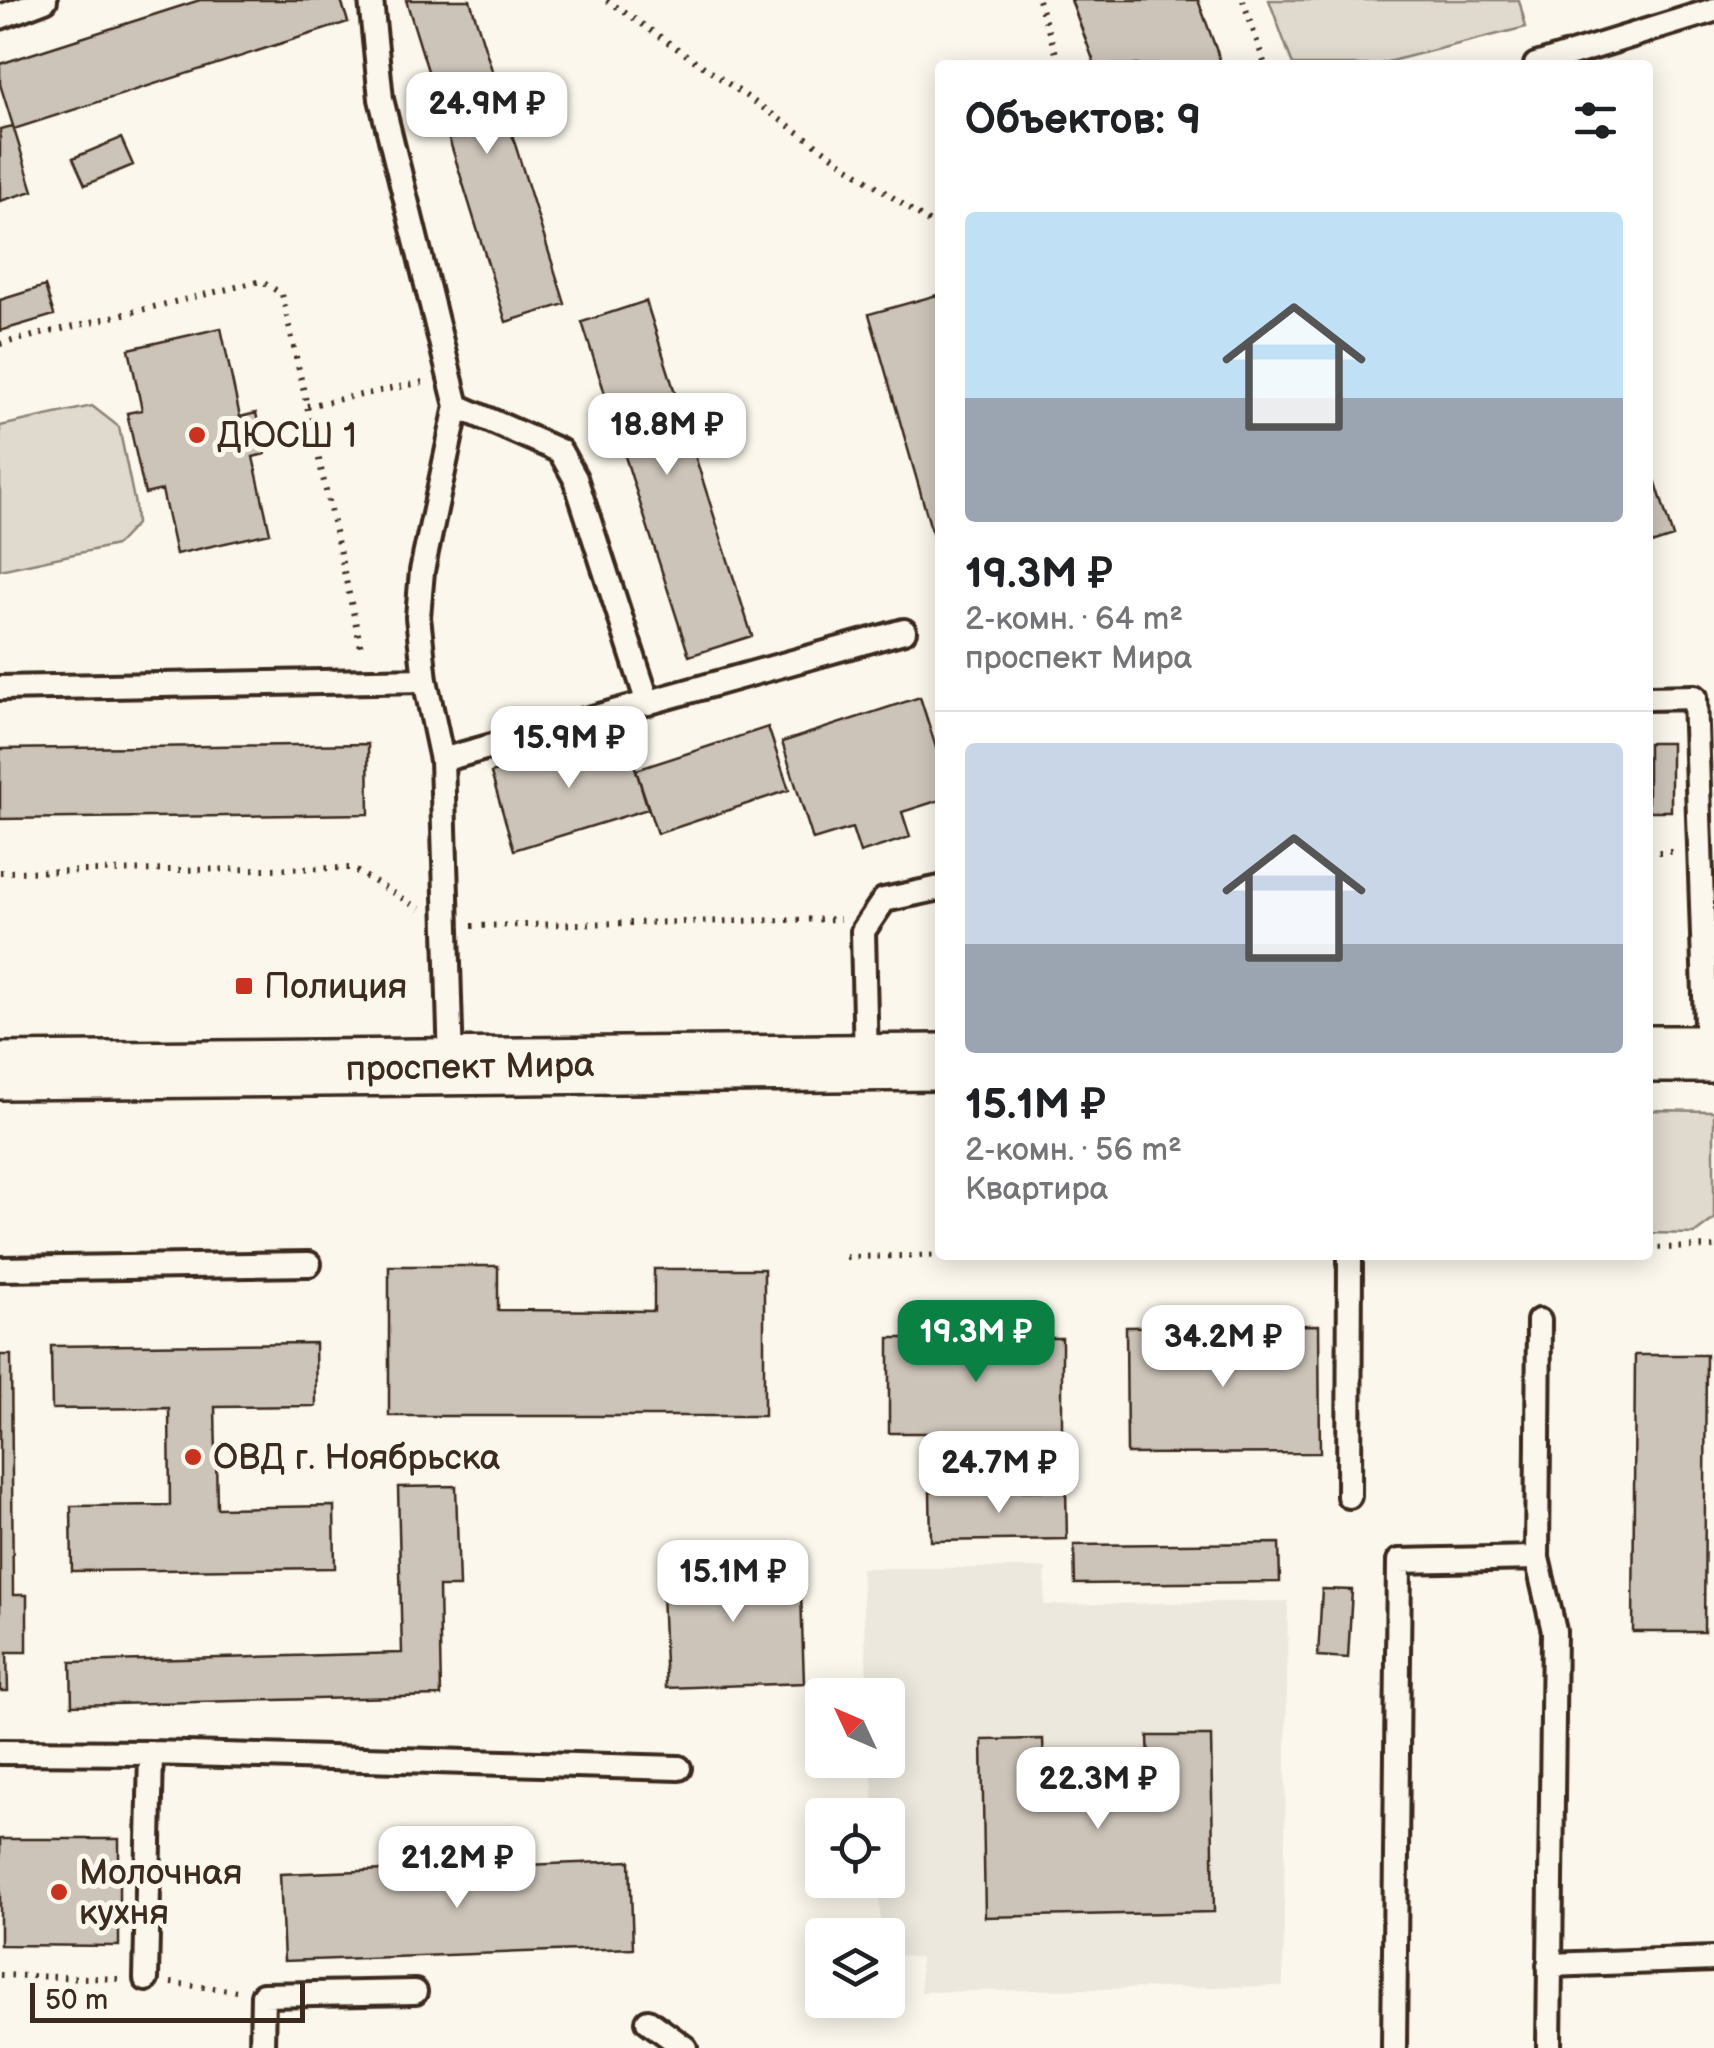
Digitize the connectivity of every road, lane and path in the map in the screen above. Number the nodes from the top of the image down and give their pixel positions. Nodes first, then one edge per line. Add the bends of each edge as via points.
1 (45, 0) edge
2 (371, 0) edge
3 (607, 0) edge
4 (1038, 0) edge
5 (1243, 0) edge
6 (1714, 10) edge
7 (0, 16) edge
8 (1058, 60) edge
9 (1263, 60) edge
10 (1552, 60) edge
11 (935, 227) edge
12 (0, 344) edge
13 (449, 377) junction
14 (307, 406) junction
15 (457, 406) junction
16 (904, 630) dead end
17 (425, 680) junction
18 (368, 682) junction
19 (0, 688) edge
20 (1704, 694) edge
21 (1653, 698) edge
22 (648, 703) junction
23 (442, 760) junction
24 (935, 889) edge
25 (1653, 1054) edge
26 (1711, 1054) edge
27 (935, 1062) edge
28 (866, 1063) junction
29 (451, 1065) junction
30 (0, 1072) edge
31 (1653, 1248) edge
32 (1714, 1248) edge
33 (935, 1256) edge
34 (846, 1257) dead end
35 (1350, 1260) edge
36 (309, 1264) dead end
37 (0, 1270) edge
38 (1539, 1321) dead end
39 (1349, 1496) dead end
40 (1537, 1558) junction
41 (0, 1752) edge
42 (151, 1753) junction
43 (679, 1768) dead end
44 (1714, 1959) edge
45 (1549, 1965) junction
46 (146, 1980) dead end
47 (414, 1992) dead end
48 (648, 2021) dead end
49 (262, 2048) edge
50 (685, 2048) edge
51 (1394, 2048) edge
52 (1549, 2048) edge

1 - 7 lane
2 - 13 lane via 380,99
3 - 11 path
4 - 8 path
5 - 9 path
6 - 10 lane
12 - 14 path via 261,281 282,294
13 - 14 path
13 - 15 lane
14 - 18 path
15 - 17 lane via 422,571 418,616
15 - 22 lane via 560,451 575,478
16 - 22 lane
17 - 18 lane
17 - 23 lane
18 - 19 lane
20 - 21 lane
20 - 26 lane
22 - 23 lane
23 - 29 lane
24 - 28 lane via 884,900 863,931
25 - 26 main road
27 - 28 main road, проспект Мира
28 - 29 main road, проспект Мира
29 - 30 main road, проспект Мира
31 - 32 path
33 - 34 path
35 - 39 lane
36 - 37 lane
38 - 40 lane
40 - 45 lane via 1554,1630
40 - 51 lane via 1399,1560
41 - 42 lane
42 - 43 lane
42 - 46 lane
44 - 45 lane
45 - 52 lane
47 - 49 lane via 263,1994
48 - 50 lane

